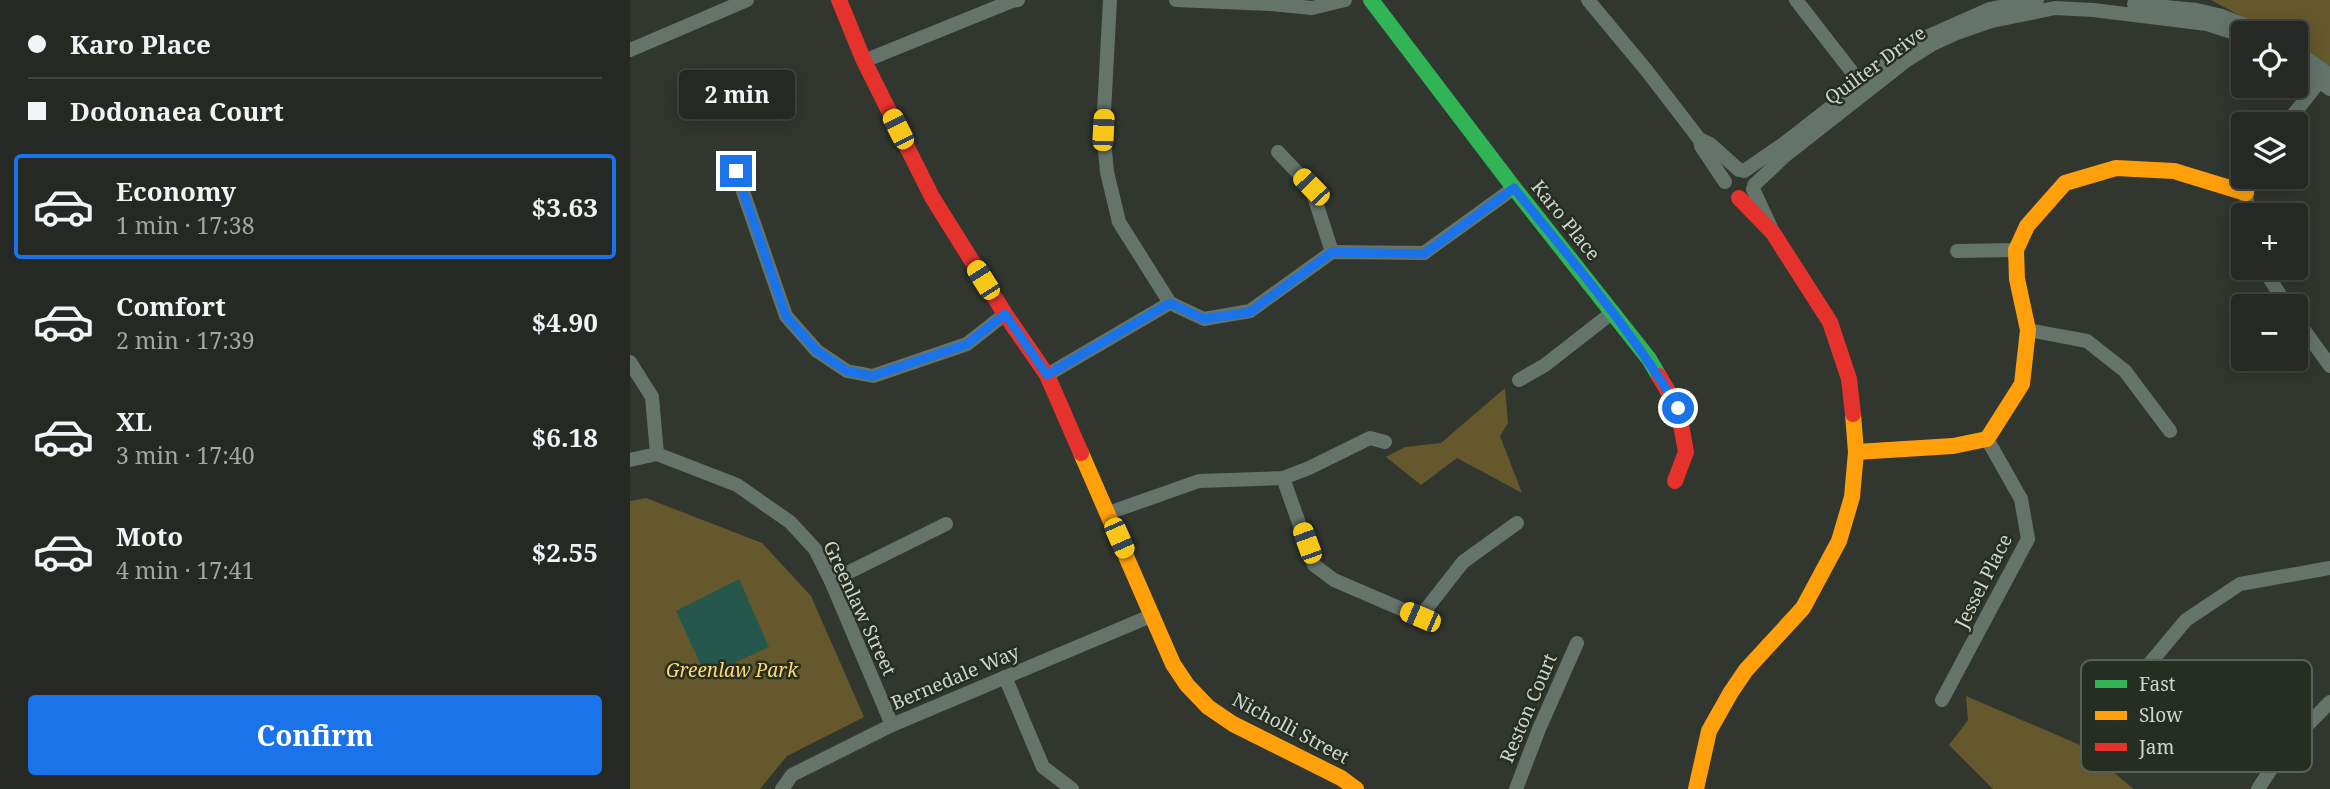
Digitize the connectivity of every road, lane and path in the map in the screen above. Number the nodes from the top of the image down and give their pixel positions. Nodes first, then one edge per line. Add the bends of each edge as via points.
1 (747, 0) edge
2 (839, 0) edge
3 (1018, 0) edge
4 (1110, 0) edge
5 (1176, 0) edge
6 (1345, 0) edge
7 (1371, 0) edge
8 (1588, 0) edge
9 (1796, 0) edge
10 (2037, 0) edge
11 (2091, 0) edge
12 (1270, 2) edge
13 (1990, 10) edge
14 (2235, 21) edge
15 (2231, 32) edge
16 (630, 50) edge
17 (864, 61) junction
18 (2308, 63) edge
19 (2308, 72) edge
20 (2326, 82) edge
21 (1864, 87) junction
22 (2297, 112) edge
23 (1700, 139) junction
24 (1278, 152) dead end
25 (1741, 170) junction
26 (736, 171) dead end
27 (1725, 182) junction
28 (1753, 187) junction
29 (1514, 188) junction
30 (2248, 189) edge
31 (2246, 193) junction
32 (1739, 198) junction
33 (2247, 203) edge
34 (1773, 233) junction
35 (2016, 250) junction
36 (1956, 251) dead end
37 (1332, 252) junction
38 (1170, 303) junction
39 (1613, 312) junction
40 (1005, 314) junction
41 (2028, 330) junction
42 (2308, 335) edge
43 (630, 362) edge
44 (2330, 366) edge
45 (1047, 375) junction
46 (1519, 380) dead end
47 (2169, 431) dead end
48 (1987, 439) junction
49 (1385, 442) dead end
50 (1856, 452) junction
51 (657, 454) junction
52 (630, 460) edge
53 (1283, 478) junction
54 (1675, 481) dead end
55 (1108, 513) junction
56 (1517, 523) dead end
57 (946, 524) dead end
58 (2330, 568) edge
59 (831, 581) junction
60 (1153, 615) junction
61 (1577, 643) dead end
62 (2153, 660) edge
63 (1004, 677) junction
64 (1942, 700) dead end
65 (2330, 702) edge
66 (2312, 720) edge
67 (892, 724) junction
68 (2269, 772) edge
69 (782, 789) edge
70 (1072, 789) edge
71 (1356, 789) edge
72 (1516, 789) edge
73 (1696, 789) edge
74 (2258, 789) edge

1 - 16 street
2 - 17 street, Nicholli Street
3 - 17 street
4 - 38 street via 1103,130 1107,172 1119,222
5 - 12 street
6 - 12 street via 1312,8
7 - 29 street, Karo Place
8 - 23 street
9 - 21 street
10 - 13 street, Quilter Drive
11 - 14 street via 2197,10
13 - 15 street, Quilter Drive via 2093,10 2186,20
13 - 21 street, Quilter Drive
17 - 40 street, Nicholli Street via 932,197
18 - 20 street
19 - 20 street
20 - 22 street
21 - 25 street, Quilter Drive
21 - 28 street, Quilter Drive
23 - 25 street
23 - 27 street
24 - 37 street via 1311,187
25 - 27 street
25 - 28 street via 1751,176
26 - 40 street via 786,316 817,351 847,371 873,376 967,344
27 - 32 street via 1730,195
28 - 32 street via 1746,197
28 - 34 street
29 - 37 street via 1424,254
29 - 39 street, Karo Place
30 - 31 street
31 - 33 street
31 - 35 street via 2174,171 2116,168 2065,183 2027,226
32 - 34 street
34 - 50 street via 1830,322 1849,379
35 - 36 street
35 - 41 street
37 - 38 street via 1250,312 1204,319
38 - 45 street
39 - 46 street
39 - 54 street, Karo Place via 1678,408 1686,452
40 - 45 street, Nicholli Street
41 - 47 street via 2087,341 2125,371
41 - 48 street via 2022,384
42 - 44 street
43 - 51 street via 652,397
45 - 55 street, Nicholli Street
48 - 50 street via 1953,446
48 - 64 street, Jessel Place via 2021,499 2028,539
49 - 53 street via 1370,438
50 - 73 street via 1852,497 1828,566 1803,608 1731,692 1709,731
51 - 52 street
51 - 59 street, Greenlaw Street via 737,485 790,523 815,550
53 - 55 street via 1199,481
53 - 56 street via 1314,565 1335,580 1420,617 1463,562
55 - 60 street, Nicholli Street
57 - 59 street
58 - 62 street via 2239,584 2186,620
59 - 67 street, Greenlaw Street
60 - 63 street, Bernedale Way
60 - 71 street, Nicholli Street via 1173,664 1208,707
61 - 72 street, Reston Court
63 - 67 street, Bernedale Way
63 - 70 street via 1043,767
65 - 66 street
67 - 69 street, Bernedale Way via 792,775
68 - 74 street

